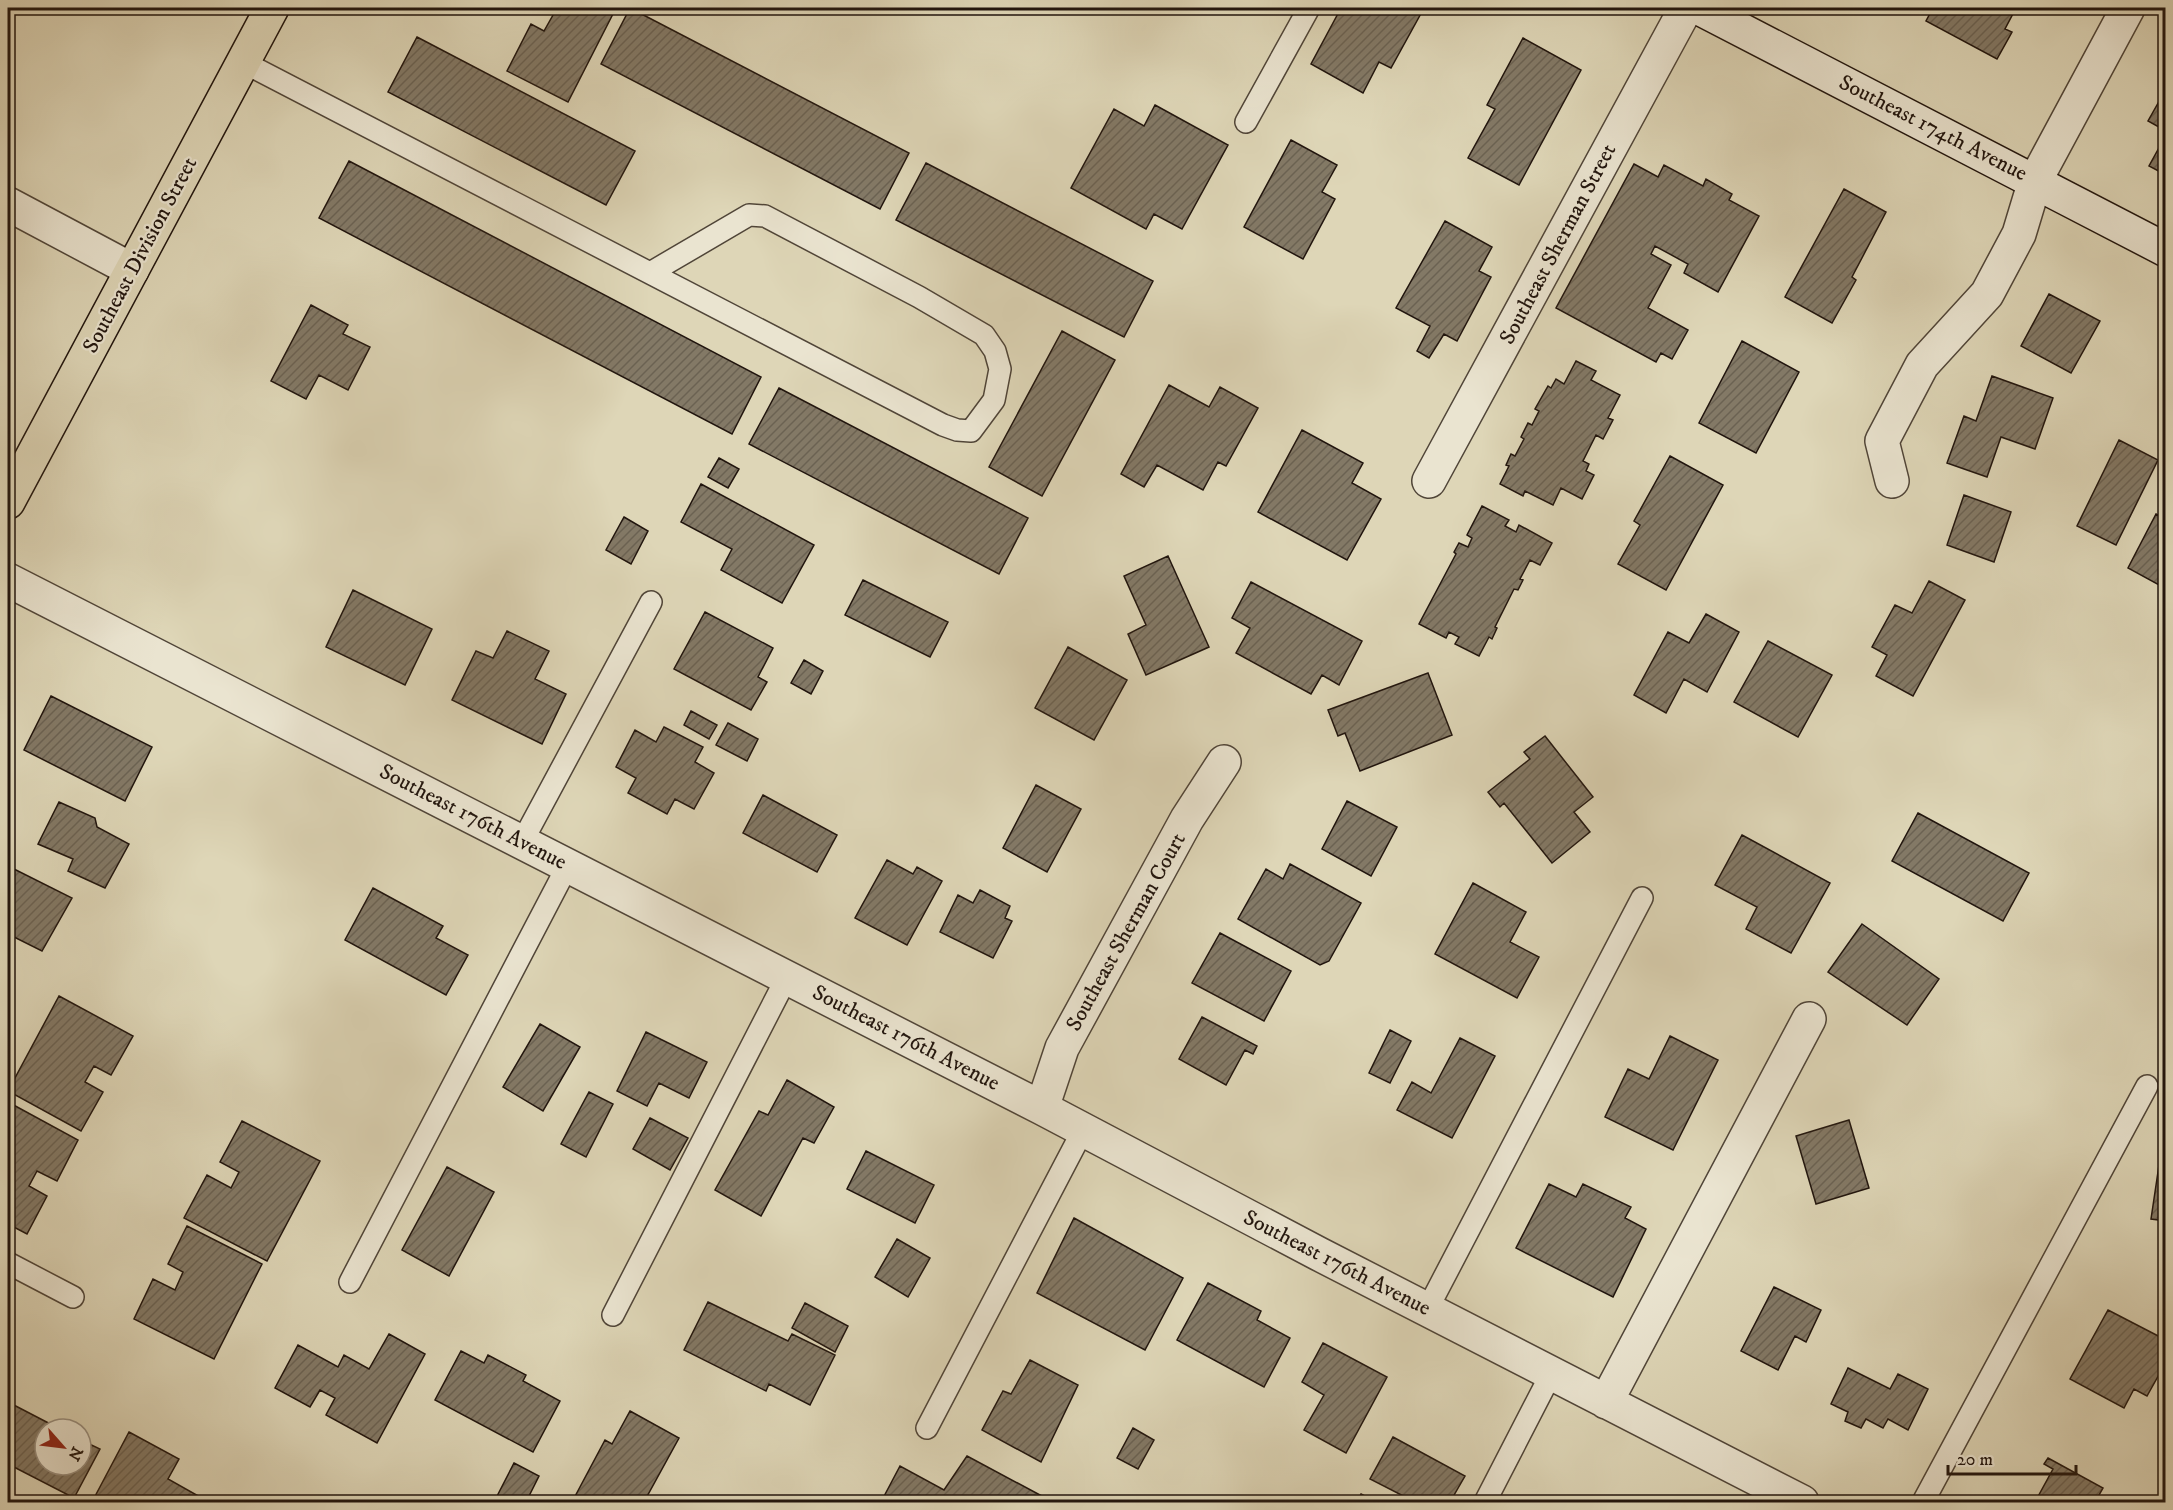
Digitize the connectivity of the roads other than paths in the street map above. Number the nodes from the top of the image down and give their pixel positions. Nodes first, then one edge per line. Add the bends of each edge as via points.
1 (272, 8) edge
2 (1309, 8) edge
3 (1686, 8) edge
4 (1699, 8) edge
5 (2128, 8) edge
6 (243, 62) junction
7 (1246, 122) dead end
8 (2036, 181) junction
9 (8, 204) edge
10 (2166, 250) edge
11 (132, 270) junction
12 (651, 273) junction
13 (1429, 481) dead end
14 (1892, 481) dead end
15 (8, 502) edge
16 (8, 580) edge
17 (651, 602) dead end
18 (1224, 762) dead end
19 (522, 842) junction
20 (568, 865) junction
21 (1642, 898) dead end
22 (787, 977) junction
23 (1809, 1019) dead end
24 (2147, 1086) dead end
25 (1042, 1108) junction
26 (1083, 1130) junction
27 (8, 1263) edge
28 (350, 1282) dead end
29 (73, 1297) dead end
30 (1427, 1310) junction
31 (613, 1315) dead end
32 (1551, 1374) junction
33 (1606, 1402) junction
34 (927, 1428) dead end
35 (1485, 1503) edge
36 (1802, 1503) edge
37 (1923, 1503) edge

1 - 6 main road, Southeast Division Street
2 - 7 lane
3 - 13 street, Southeast Sherman Street
4 - 8 street, Southeast 174th Avenue
5 - 8 street
6 - 11 main road, Southeast Division Street
6 - 12 lane
8 - 10 street, Southeast 174th Avenue
8 - 14 street via 2019,234 1987,294 1922,365 1882,441
9 - 11 street
11 - 15 main road, Southeast Division Street
12 - 12 lane via 957,430 971,431 994,400 1000,369 995,351 984,335 765,216 749,215
16 - 19 street, Southeast 176th Avenue
17 - 19 lane
18 - 25 street, Southeast Sherman Court via 1187,819 1062,1048
19 - 20 street, Southeast 176th Avenue
20 - 22 street, Southeast 176th Avenue
20 - 28 lane
21 - 30 lane
22 - 25 street, Southeast 176th Avenue
22 - 31 lane
23 - 33 street
24 - 37 lane
25 - 26 street, Southeast 176th Avenue
26 - 30 street, Southeast 176th Avenue
26 - 34 lane
27 - 29 lane
30 - 32 street, Southeast 176th Avenue
32 - 33 street, Southeast 176th Avenue
32 - 35 lane
33 - 36 street, Southeast 176th Avenue

